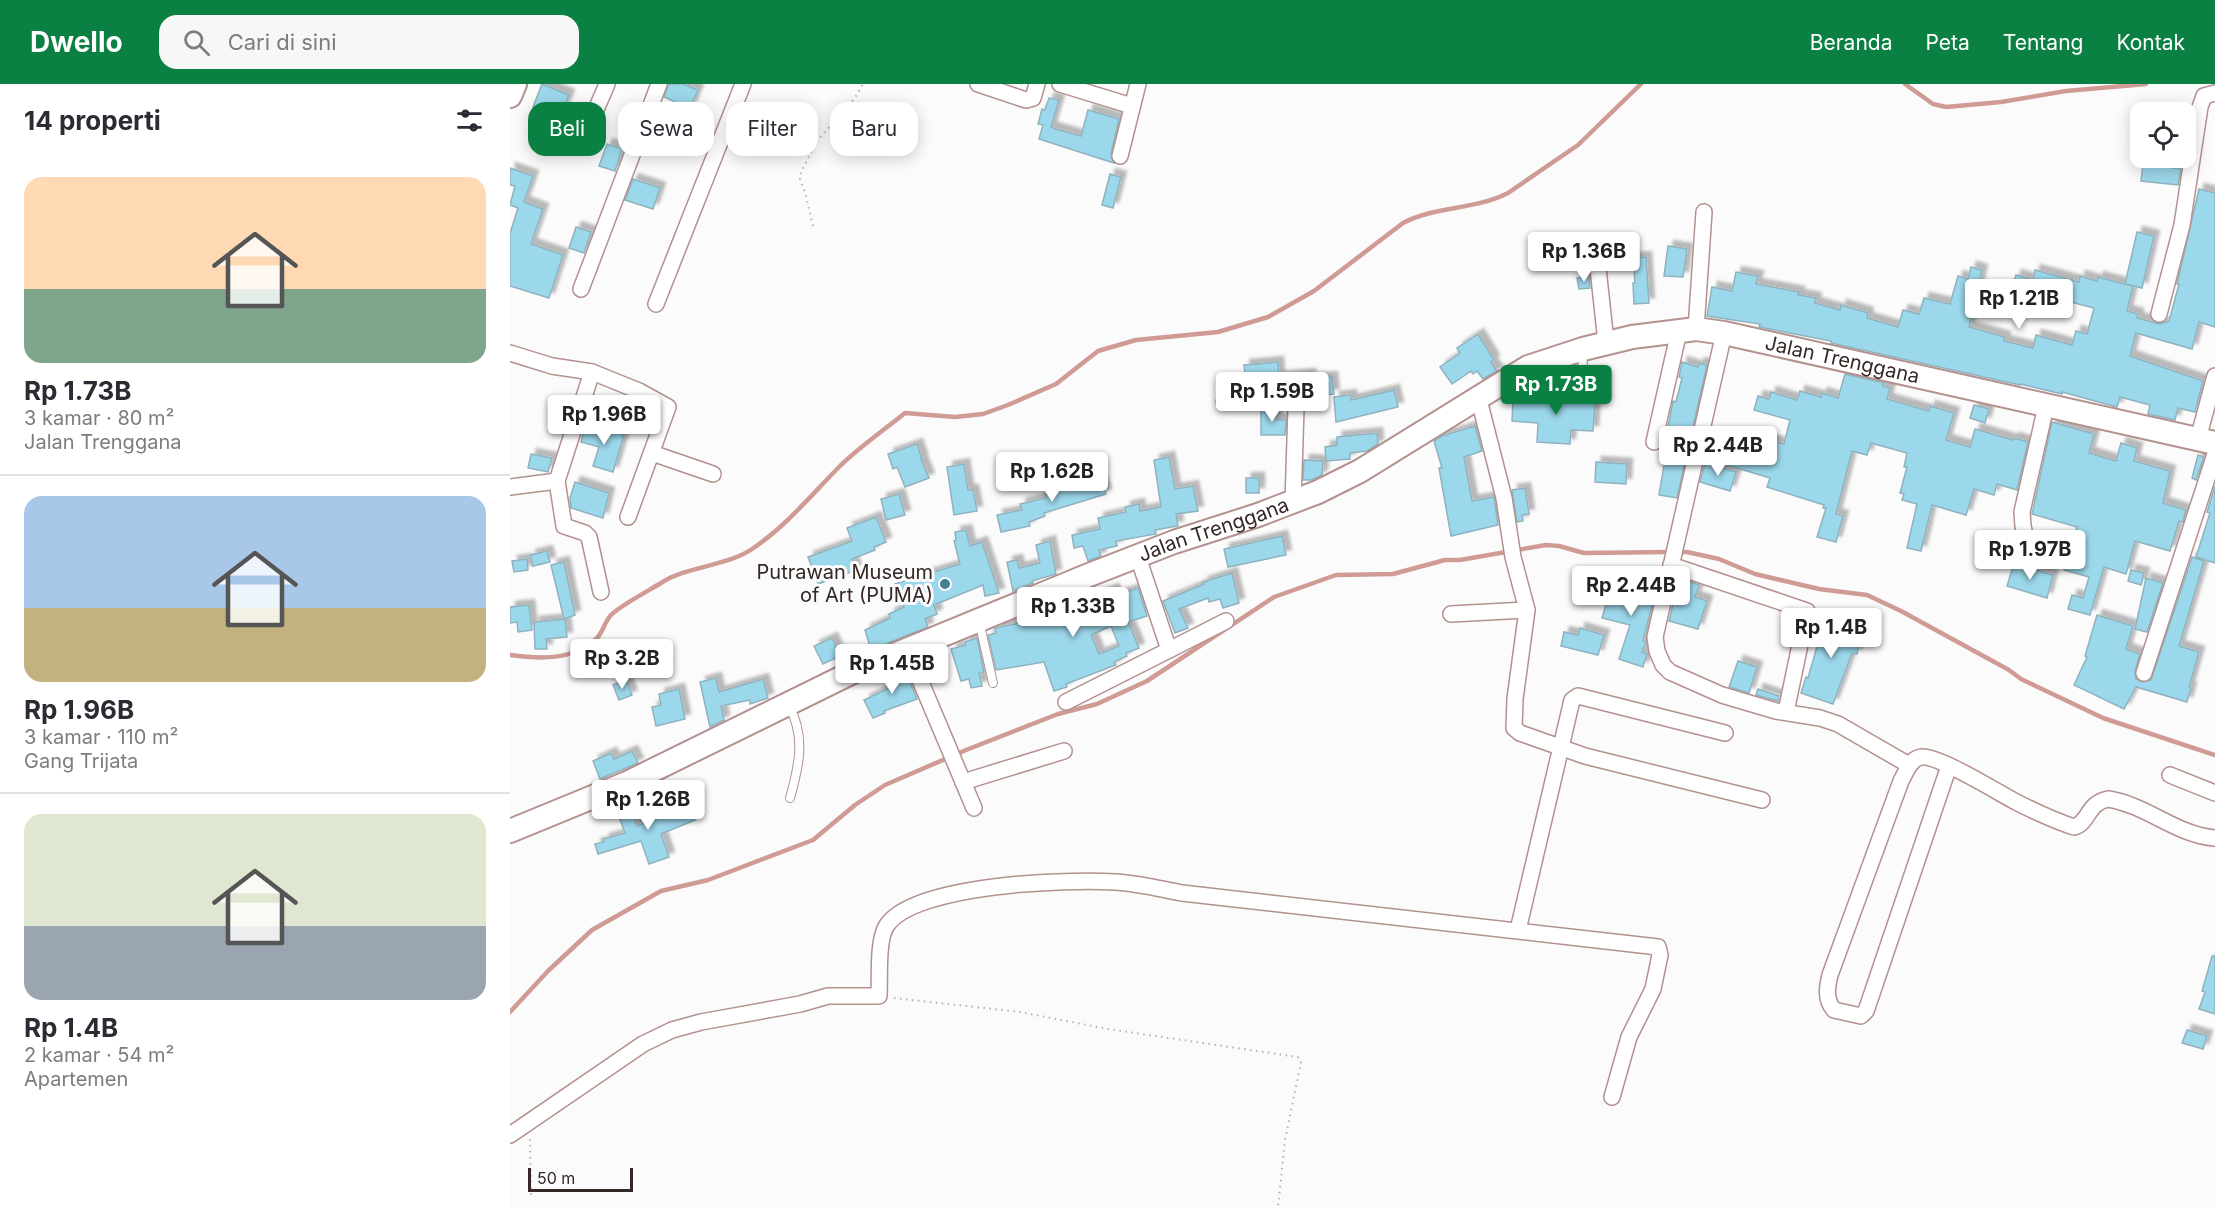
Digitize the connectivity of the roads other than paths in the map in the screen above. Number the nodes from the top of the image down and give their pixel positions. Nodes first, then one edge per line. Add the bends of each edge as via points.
1 (515, 84) edge
2 (607, 84) edge
3 (659, 84) edge
4 (743, 84) edge
5 (978, 84) edge
6 (1037, 84) edge
7 (1060, 84) edge
8 (1138, 84) edge
9 (2215, 93) edge
10 (510, 96) edge
11 (600, 102) edge
12 (1132, 106) junction
13 (1120, 156) dead end
14 (1704, 212) dead end
15 (1597, 259) dead end
16 (581, 289) dead end
17 (656, 304) dead end
18 (2159, 314) dead end
19 (1688, 330) junction
20 (1724, 333) junction
21 (1606, 342) junction
22 (1583, 348) junction
23 (510, 353) edge
24 (592, 372) junction
25 (2215, 376) edge
26 (1582, 394) dead end
27 (1478, 396) junction
28 (1224, 402) dead end
29 (2046, 406) junction
30 (2206, 441) edge
31 (1654, 442) dead end
32 (652, 453) junction
33 (2215, 453) edge
34 (713, 474) dead end
35 (557, 482) junction
36 (510, 487) edge
37 (1293, 503) junction
38 (628, 517) dead end
39 (1138, 557) junction
40 (2031, 561) dead end
41 (1671, 565) junction
42 (601, 592) dead end
43 (1527, 609) junction
44 (1451, 614) dead end
45 (979, 620) junction
46 (1226, 621) dead end
47 (908, 649) junction
48 (1169, 650) junction
49 (2144, 673) dead end
50 (993, 683) dead end
51 (795, 700) junction
52 (1066, 702) dead end
53 (1786, 712) junction
54 (1725, 733) dead end
55 (1561, 747) junction
56 (1064, 751) dead end
57 (1909, 765) junction
58 (1949, 766) junction
59 (2170, 775) dead end
60 (963, 782) junction
61 (2215, 793) edge
62 (790, 798) dead end
63 (1762, 800) dead end
64 (975, 808) dead end
65 (510, 831) edge
66 (2215, 838) edge
67 (1518, 930) junction
68 (1612, 1096) dead end
69 (510, 1135) edge

1 - 10 main road
2 - 11 street
3 - 16 street
4 - 17 street
5 - 6 street via 1026,100 1033,98
7 - 12 street
8 - 12 street
9 - 18 street via 2204,96 2200,107 2182,225
12 - 13 street
14 - 19 street
15 - 21 street
19 - 20 main road, Jalan Trenggana
19 - 21 main road, Jalan Trenggana
19 - 31 street
20 - 29 main road, Jalan Trenggana
20 - 41 street
21 - 22 main road, Jalan Trenggana
22 - 26 lane
22 - 27 main road, Jalan Trenggana via 1528,367
23 - 24 street via 552,366
24 - 32 street via 668,407
24 - 35 street
25 - 30 street
27 - 37 main road, Jalan Trenggana via 1360,471
27 - 43 street
28 - 37 street via 1276,396 1293,402
29 - 30 main road, Jalan Trenggana
29 - 40 street via 2022,512
32 - 34 street
32 - 38 street
33 - 49 street
35 - 36 street
35 - 42 street via 564,526 590,537
37 - 39 main road, Jalan Trenggana
39 - 45 main road, Jalan Trenggana
39 - 48 street
41 - 53 street via 1655,637 1664,665 1670,672 1722,695
41 - 53 street via 1807,611
43 - 44 street
43 - 55 street via 1514,728
45 - 47 main road, Jalan Trenggana
45 - 50 lane
46 - 48 street
47 - 51 main road, Jalan Trenggana
47 - 60 street
48 - 52 street
51 - 62 lane via 800,747
51 - 65 main road, Jalan Trenggana via 627,783
53 - 57 street via 1838,724
54 - 55 street via 1578,696 1572,700
55 - 63 street
55 - 67 street
56 - 60 street
57 - 58 street via 1918,757 1927,756
57 - 58 street via 1830,975 1828,1002 1833,1010 1861,1016 1866,1011
58 - 66 street via 2074,827 2082,823 2092,807 2108,799 2194,834
59 - 61 street
60 - 64 street
67 - 68 street via 1659,948 1653,989 1629,1037
67 - 69 street via 1182,893 1118,882 999,885 919,904 891,919 882,939 879,996 828,996 672,1030 643,1044

